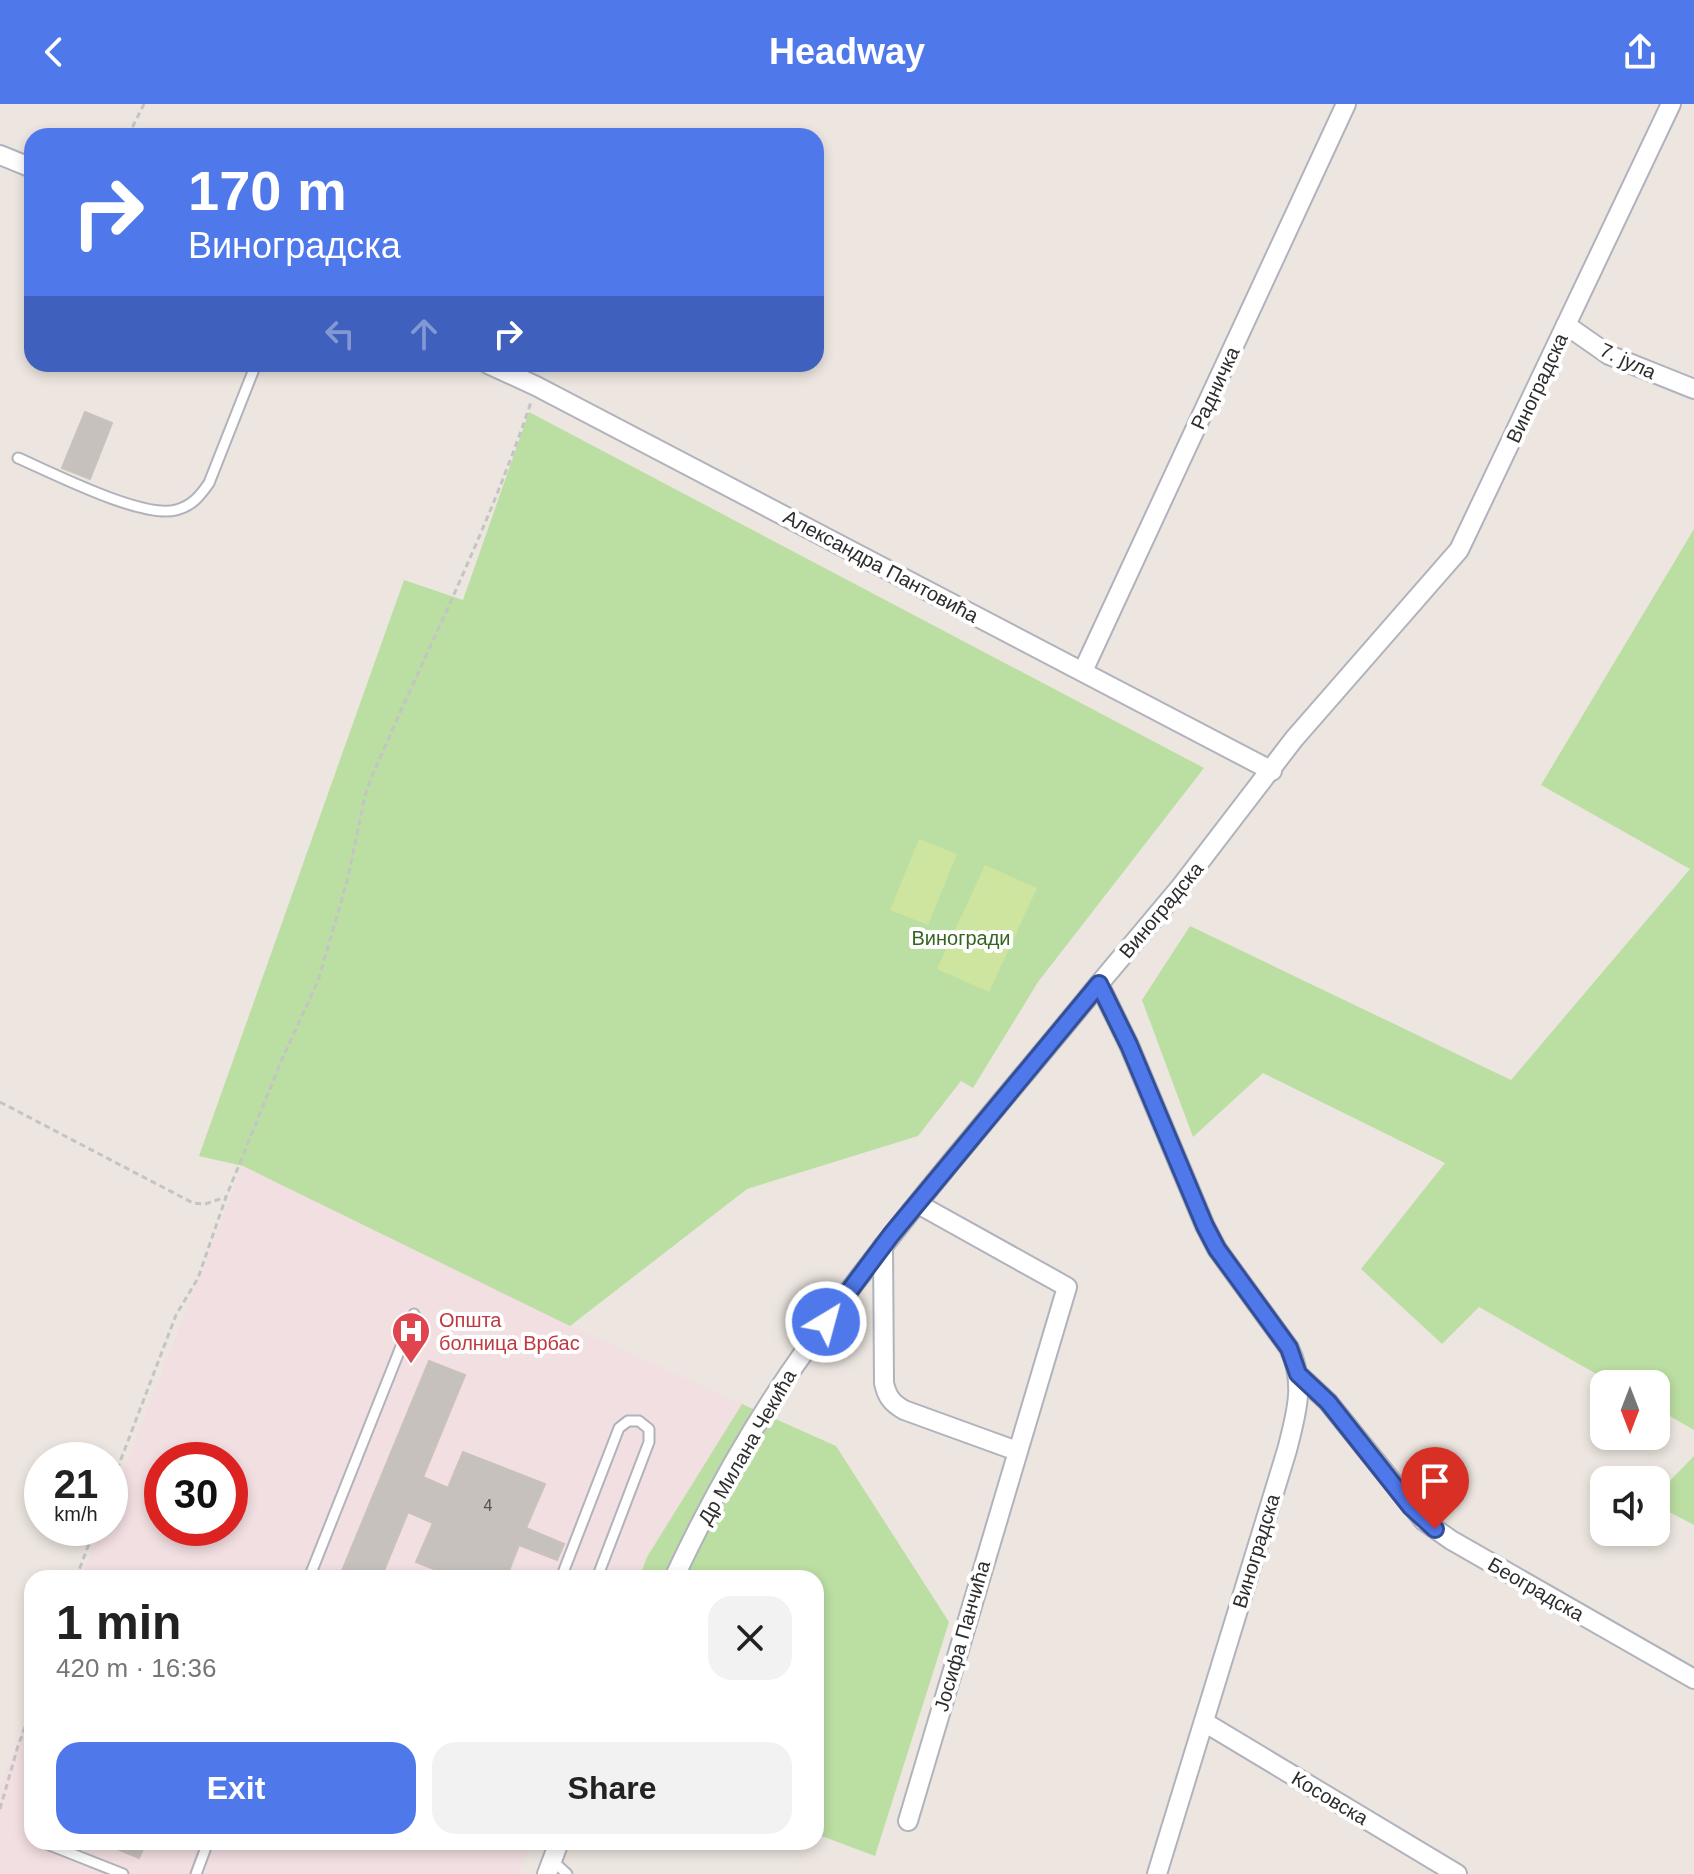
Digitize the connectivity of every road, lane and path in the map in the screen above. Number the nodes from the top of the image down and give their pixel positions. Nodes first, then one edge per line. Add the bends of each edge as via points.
1 (144, 104) edge
2 (1346, 104) edge
3 (1671, 104) edge
4 (132, 128) edge
5 (0, 155) edge
6 (24, 165) edge
7 (1566, 325) junction
8 (253, 372) edge
9 (505, 372) edge
10 (536, 386) junction
11 (1694, 389) edge
12 (18, 458) dead end
13 (1083, 671) junction
14 (1272, 771) junction
15 (1099, 984) junction
16 (0, 1102) edge
17 (226, 1197) junction
18 (918, 1204) junction
19 (883, 1246) junction
20 (414, 1314) dead end
21 (1298, 1374) junction
22 (128, 1442) edge
23 (1017, 1451) junction
24 (88, 1546) edge
25 (79, 1570) edge
26 (312, 1570) edge
27 (564, 1570) edge
28 (600, 1570) edge
29 (678, 1570) edge
30 (1694, 1679) edge
31 (1204, 1722) junction
32 (24, 1730) edge
33 (0, 1809) edge
34 (908, 1821) dead end
35 (62, 1850) edge
36 (205, 1850) edge
37 (550, 1867) edge
38 (123, 1874) edge
39 (196, 1874) edge
40 (567, 1874) edge
41 (1157, 1874) edge
42 (1457, 1874) edge

1 - 4 path
2 - 13 street, Радничка
3 - 7 street, Виноградска
5 - 6 street
7 - 11 street, 7. јула via 1609,355
7 - 14 street, Виноградска via 1459,550
8 - 12 lane via 209,483 196,500 179,509 137,507
9 - 10 street, Александра Пантовића
10 - 13 street, Александра Пантовића
10 - 17 path via 496,499 372,776 335,932
13 - 14 street, Александра Пантовића
14 - 15 street, Виноградска
15 - 18 street, Др Милана Чекића
15 - 21 street, Виноградска via 1205,1226 1289,1348
16 - 17 path via 193,1203
17 - 22 path via 198,1278 176,1315
18 - 19 street, Др Милана Чекића
18 - 23 street, Јосифа Панчића via 1067,1287
19 - 23 street via 887,1395 904,1410
19 - 29 street, Др Милана Чекића via 770,1402
20 - 26 lane
21 - 30 street, Београдска via 1328,1402 1424,1521
21 - 31 street, Виноградска via 1299,1399 1287,1450
23 - 34 street, Јосифа Панчића
24 - 25 path
27 - 28 lane via 619,1428 639,1421 649,1429 649,1442
31 - 41 street, Виноградска
31 - 42 street, Косовска
32 - 33 path
35 - 38 lane
36 - 39 lane
37 - 40 lane

